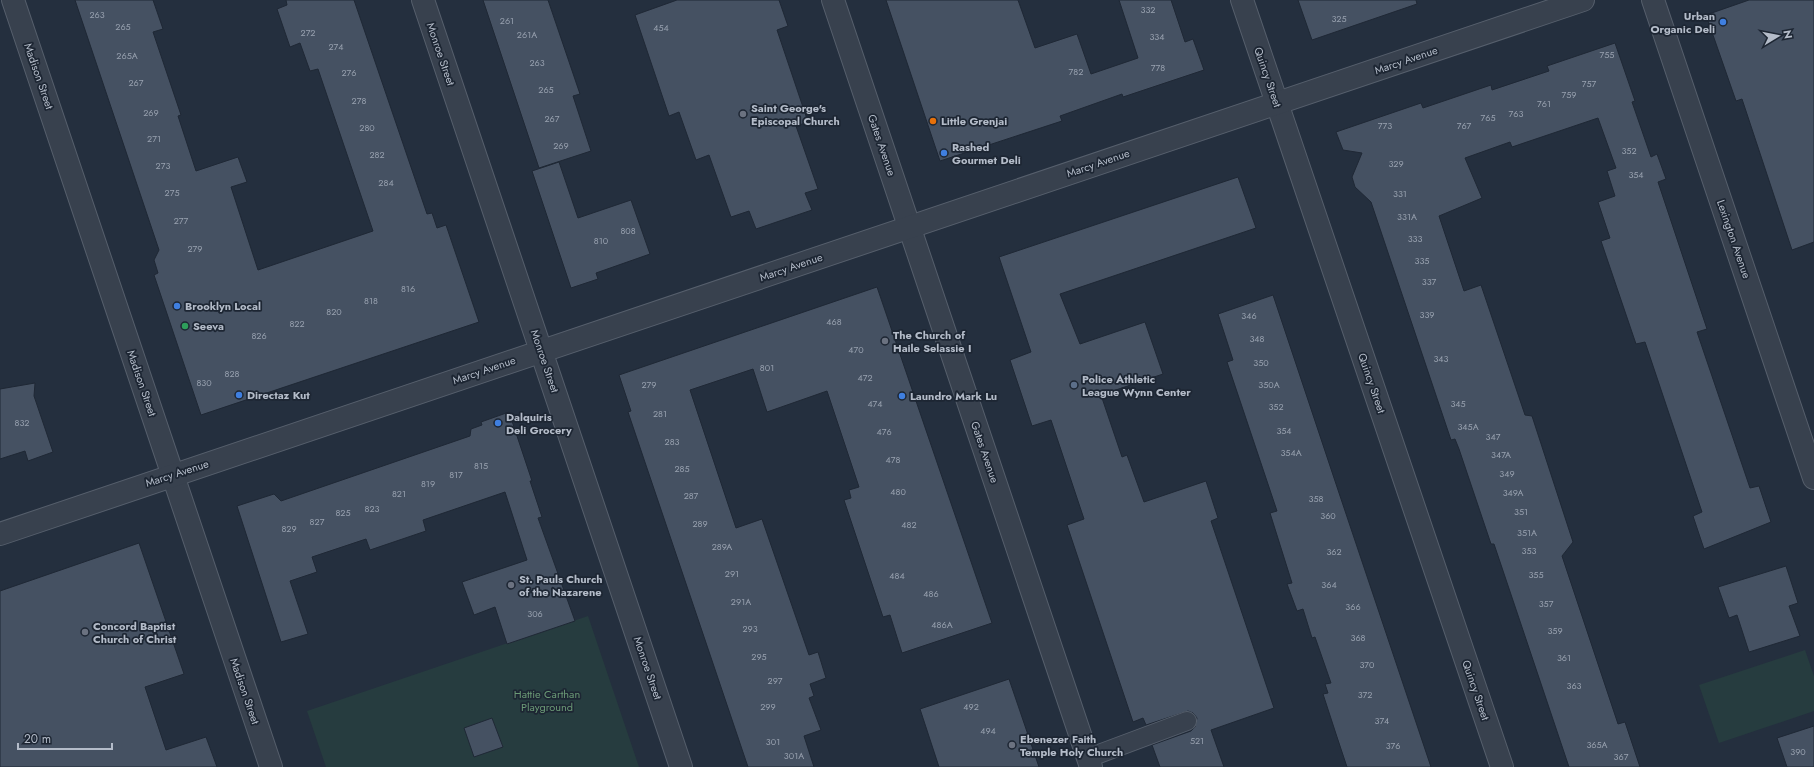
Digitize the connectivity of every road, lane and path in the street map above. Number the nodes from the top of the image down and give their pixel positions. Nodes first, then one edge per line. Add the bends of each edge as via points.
1 (13, 0) edge
2 (423, 0) edge
3 (833, 0) edge
4 (1242, 0) edge
5 (1583, 0) edge
6 (1653, 0) edge
7 (1277, 103) junction
8 (909, 227) junction
9 (542, 351) junction
10 (173, 475) junction
11 (1814, 478) edge
12 (0, 534) edge
13 (1187, 721) dead end
14 (1090, 762) edge
15 (271, 767) edge
16 (681, 767) edge
17 (1502, 767) edge

1 - 10 street, Madison Street
2 - 9 street, Monroe Street
3 - 8 street, Gates Avenue
4 - 7 street, Quincy Street
5 - 7 street, Marcy Avenue
6 - 11 street, Lexington Avenue
7 - 8 street, Marcy Avenue
7 - 17 street, Quincy Street
8 - 9 street, Marcy Avenue
8 - 14 street, Gates Avenue
9 - 10 street, Marcy Avenue
9 - 16 street, Monroe Street
10 - 12 street, Marcy Avenue
10 - 15 street, Madison Street
13 - 14 lane

